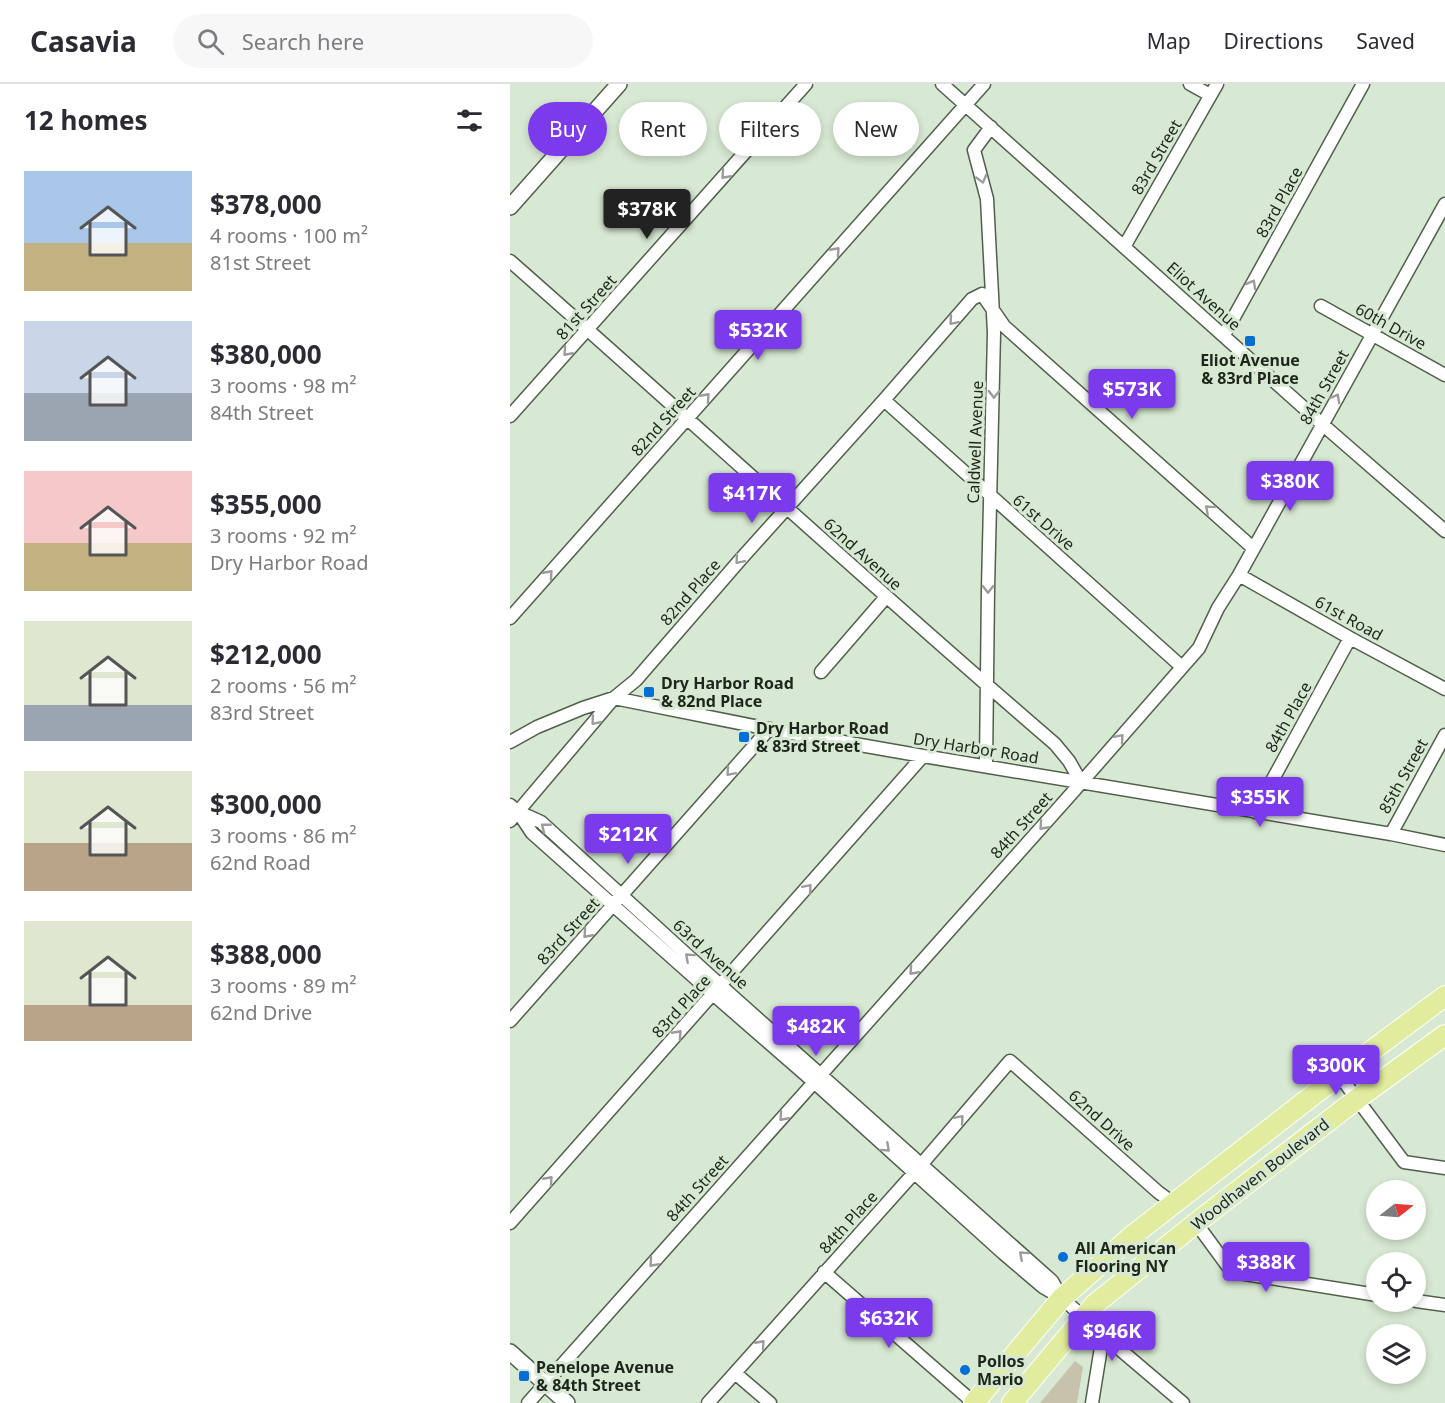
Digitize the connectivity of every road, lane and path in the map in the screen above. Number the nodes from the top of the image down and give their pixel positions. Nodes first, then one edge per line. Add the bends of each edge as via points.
1 (619, 84) edge
2 (806, 84) edge
3 (942, 84) edge
4 (955, 84) edge
5 (984, 84) edge
6 (1190, 84) edge
7 (1363, 84) edge
8 (1213, 90) edge
9 (962, 101) junction
10 (991, 127) junction
11 (1445, 204) edge
12 (510, 207) edge
13 (1441, 221) edge
14 (1124, 247) junction
15 (510, 261) edge
16 (1322, 306) dead end
17 (992, 310) junction
18 (588, 329) junction
19 (1372, 334) junction
20 (1224, 335) junction
21 (1445, 375) edge
22 (884, 400) junction
23 (510, 416) edge
24 (688, 418) junction
25 (1322, 424) junction
26 (990, 496) junction
27 (787, 508) junction
28 (1445, 531) edge
29 (1253, 548) junction
30 (1239, 575) junction
31 (886, 597) junction
32 (510, 618) edge
33 (1350, 638) junction
34 (1182, 667) junction
35 (821, 672) dead end
36 (988, 686) junction
37 (1445, 689) edge
38 (614, 698) junction
39 (769, 729) junction
40 (1445, 735) edge
41 (510, 742) edge
42 (923, 756) junction
43 (986, 766) junction
44 (1081, 782) junction
45 (513, 812) edge
46 (1256, 812) junction
47 (1391, 834) junction
48 (1445, 845) edge
49 (617, 900) junction
50 (717, 990) junction
51 (1445, 996) edge
52 (510, 1021) edge
53 (1445, 1035) edge
54 (1010, 1061) joint
55 (1339, 1075) junction
56 (817, 1078) junction
57 (1357, 1099) junction
58 (917, 1168) junction
59 (1445, 1168) edge
60 (1173, 1203) junction
61 (510, 1223) edge
62 (1196, 1223) junction
63 (824, 1272) junction
64 (1366, 1293) edge
65 (1062, 1298) junction
66 (1426, 1302) edge
67 (1445, 1305) edge
68 (1083, 1318) junction
69 (1103, 1335) junction
70 (510, 1352) edge
71 (735, 1373) junction
72 (546, 1384) junction
73 (528, 1403) edge
74 (567, 1403) edge
75 (708, 1403) edge
76 (770, 1403) edge
77 (974, 1403) edge
78 (1012, 1403) edge
79 (1092, 1403) edge
80 (1184, 1403) edge

1 - 12 street
2 -> 18 street, 81st Street
3 - 9 street, Eliot Avenue
4 - 9 street
5 - 9 street, 82nd Street
6 - 8 street
20 -> 7 street, 83rd Place
8 - 14 street, 83rd Street
9 - 10 street, Eliot Avenue
24 -> 9 street, 82nd Street
10 - 14 street, Eliot Avenue
10 -> 17 street, Caldwell Avenue via 974,150 987,199
11 - 13 street, 84th Street
13 - 19 street, 84th Street
14 - 20 street, Eliot Avenue
15 - 18 street, 62nd Avenue
16 - 19 street, 60th Drive
17 -> 22 street, 82nd Place via 982,294 972,299
17 -> 26 street, Caldwell Avenue
29 -> 17 street via 1004,326
18 -> 23 street, 81st Street
18 - 24 street, 62nd Avenue
19 - 21 street, 60th Drive
25 -> 19 street, 84th Street
20 - 25 street, Eliot Avenue
22 - 26 street, 61st Drive
22 - 27 street, 82nd Place
24 - 27 street, 62nd Avenue
32 -> 24 street, 82nd Street
25 - 28 street, Eliot Avenue
25 - 29 street, 84th Street
26 - 34 street, 61st Drive
26 -> 36 street, Caldwell Avenue
27 - 31 street, 62nd Avenue
27 -> 38 street, 82nd Place via 636,680
29 - 30 street, 84th Street
30 - 33 street, 61st Road
30 - 34 street, 84th Street via 1199,648
31 - 35 street
31 - 36 street, 62nd Avenue
33 - 37 street, 61st Road
33 - 46 street, 84th Place
44 -> 34 street, 84th Street
36 - 43 street, Caldwell Avenue
36 - 44 street, 62nd Avenue via 1055,744
38 - 39 street, Dry Harbor Road
38 - 41 street, Dry Harbor Road via 537,727
38 -> 45 street, 82nd Place
39 - 42 street, Dry Harbor Road
39 -> 49 street, 83rd Street
40 - 47 street, 85th Street
42 - 43 street, Dry Harbor Road
50 -> 42 street, 83rd Place
43 - 44 street, Dry Harbor Road
44 - 46 street, Dry Harbor Road
44 -> 56 street, 84th Street
45 - 49 street, 63rd Avenue via 541,822
46 - 47 street, Dry Harbor Road
47 - 48 street, Dry Harbor Road
49 - 50 street, 63rd Avenue
49 -> 52 street, 83rd Street
50 - 56 street, 63rd Avenue
61 -> 50 street, 83rd Place
51 - 55 main road, Woodhaven Boulevard
53 - 57 main road, Woodhaven Boulevard
58 -> 54 street, 84th Place
54 - 60 street, 62nd Drive
55 - 57 street
55 - 60 main road, Woodhaven Boulevard
56 - 58 street, 63rd Avenue
56 -> 72 street, 84th Street
57 - 59 street via 1404,1162
57 - 62 main road, Woodhaven Boulevard
58 - 63 street, 84th Place
58 - 65 street, 63rd Avenue via 1052,1281
60 - 65 main road, Woodhaven Boulevard
62 - 64 street via 1232,1272
62 - 68 main road, Woodhaven Boulevard
71 -> 63 street, 84th Place
63 - 77 street
65 - 68 street, 63rd Avenue
65 - 77 main road, Woodhaven Boulevard
66 - 67 street
68 - 69 street, 63rd Avenue
68 - 78 main road, Woodhaven Boulevard
69 - 79 street
69 - 80 street, 63rd Avenue
70 - 72 street
71 - 75 street, 84th Place
71 - 76 street
72 - 73 street, 84th Street
72 - 74 street

